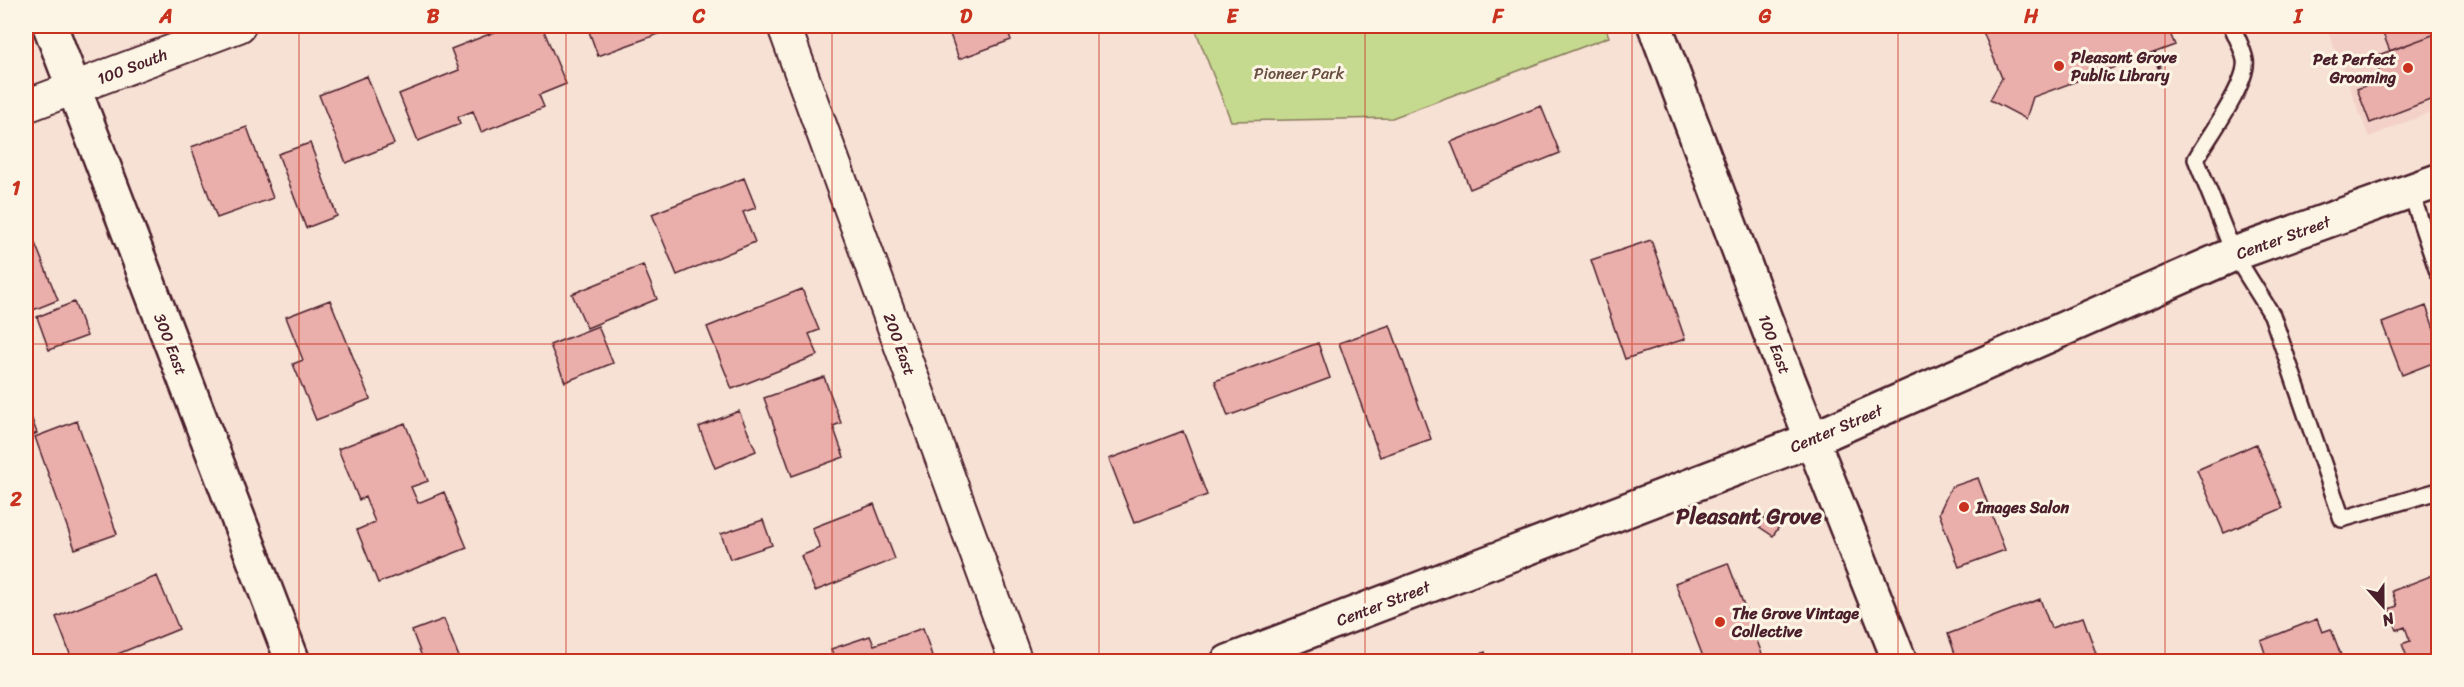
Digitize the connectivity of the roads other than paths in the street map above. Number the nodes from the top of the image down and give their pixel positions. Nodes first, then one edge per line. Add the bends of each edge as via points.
1 (50, 26) edge
2 (239, 26) edge
3 (784, 26) edge
4 (1655, 26) edge
5 (2232, 26) edge
6 (74, 88) junction
7 (26, 106) edge
8 (2424, 186) edge
9 (2234, 254) junction
10 (2439, 272) edge
11 (1813, 439) junction
12 (2439, 491) edge
13 (293, 662) edge
14 (1016, 662) edge
15 (1228, 662) edge
16 (1900, 662) edge

1 - 6 main road, 300 East
2 - 6 street, 100 South
3 - 14 street, 200 East
4 - 11 main road, 100 East
5 - 9 lane via 2246,62 2237,95 2196,159
6 - 7 street, 100 South
6 - 13 main road, 300 East
8 - 9 main road, Center Street
8 - 10 lane
9 - 11 main road, Center Street
9 - 12 lane via 2272,315 2342,519
11 - 15 main road, Center Street
11 - 16 main road, 100 East

